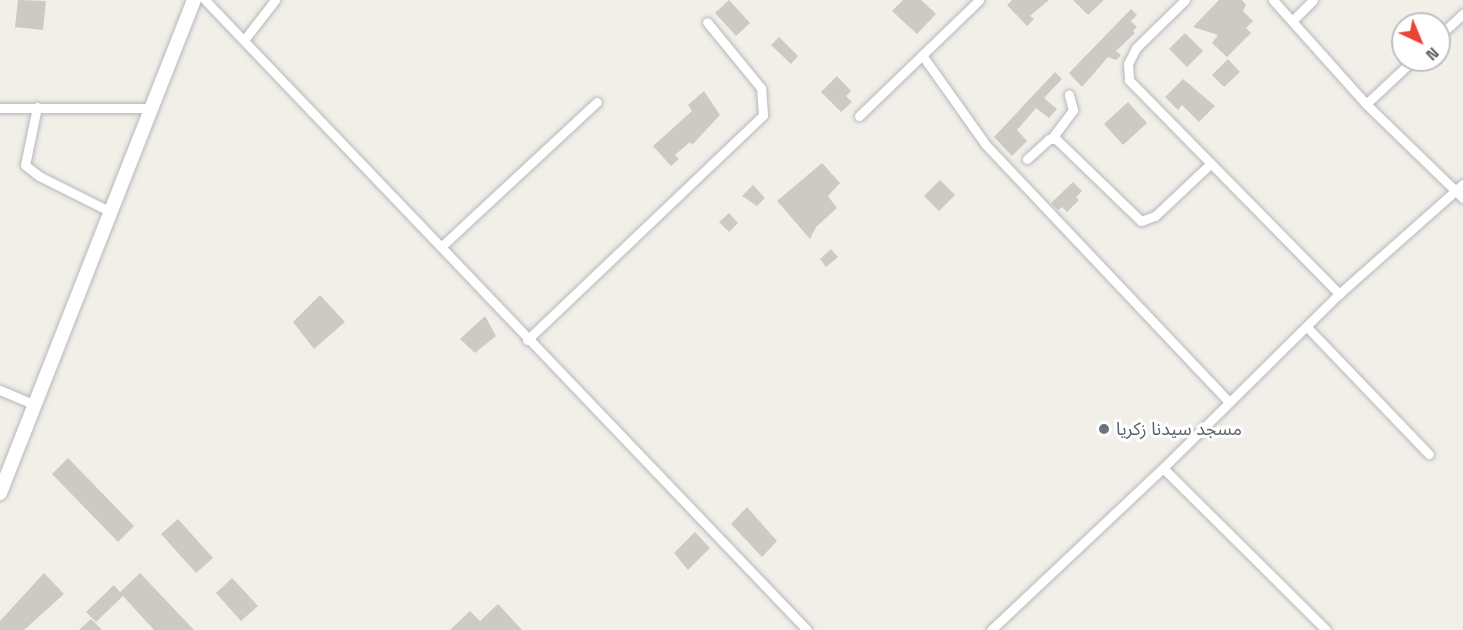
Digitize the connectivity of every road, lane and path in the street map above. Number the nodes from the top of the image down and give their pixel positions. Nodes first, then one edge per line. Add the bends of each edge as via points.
1 (194, 0) edge
2 (205, 0) edge
3 (275, 0) edge
4 (980, 0) edge
5 (1185, 0) edge
6 (1274, 0) edge
7 (1313, 0) edge
8 (1463, 14) edge
9 (1293, 20) junction
10 (706, 22) dead end
11 (1451, 25) edge
12 (244, 40) junction
13 (922, 56) junction
14 (1400, 72) edge
15 (1069, 95) dead end
16 (597, 102) dead end
17 (1366, 104) junction
18 (37, 107) junction
19 (0, 108) edge
20 (152, 108) junction
21 (860, 116) dead end
22 (1052, 138) junction
23 (1027, 159) dead end
24 (1209, 165) junction
25 (1461, 191) edge
26 (111, 212) junction
27 (443, 245) junction
28 (1339, 294) junction
29 (1307, 327) junction
30 (527, 340) junction
31 (0, 390) edge
32 (1229, 402) junction
33 (34, 405) junction
34 (1429, 454) dead end
35 (1163, 468) junction
36 (0, 493) edge
37 (807, 630) edge
38 (991, 630) edge
39 (1326, 630) edge

1 - 20 street
2 - 12 street
3 - 12 street
4 - 13 street
5 - 24 street via 1136,48 1128,64 1129,80
6 - 9 street
7 - 9 street
8 - 11 street
9 - 17 street
10 - 30 street via 761,88 763,115
12 - 27 street
13 - 21 street
13 - 32 street via 986,145
14 - 17 street
15 - 22 street via 1073,110
16 - 27 street
17 - 25 street
18 - 19 street
18 - 20 street
18 - 26 street via 25,165 39,177
20 - 26 street
22 - 23 street
22 - 24 street via 1141,221 1155,216
24 - 28 street
25 - 28 street
26 - 33 street
27 - 30 street
28 - 29 street
29 - 32 street
29 - 34 street
30 - 37 street
31 - 33 street
32 - 35 street
33 - 36 street
35 - 38 street
35 - 39 street

